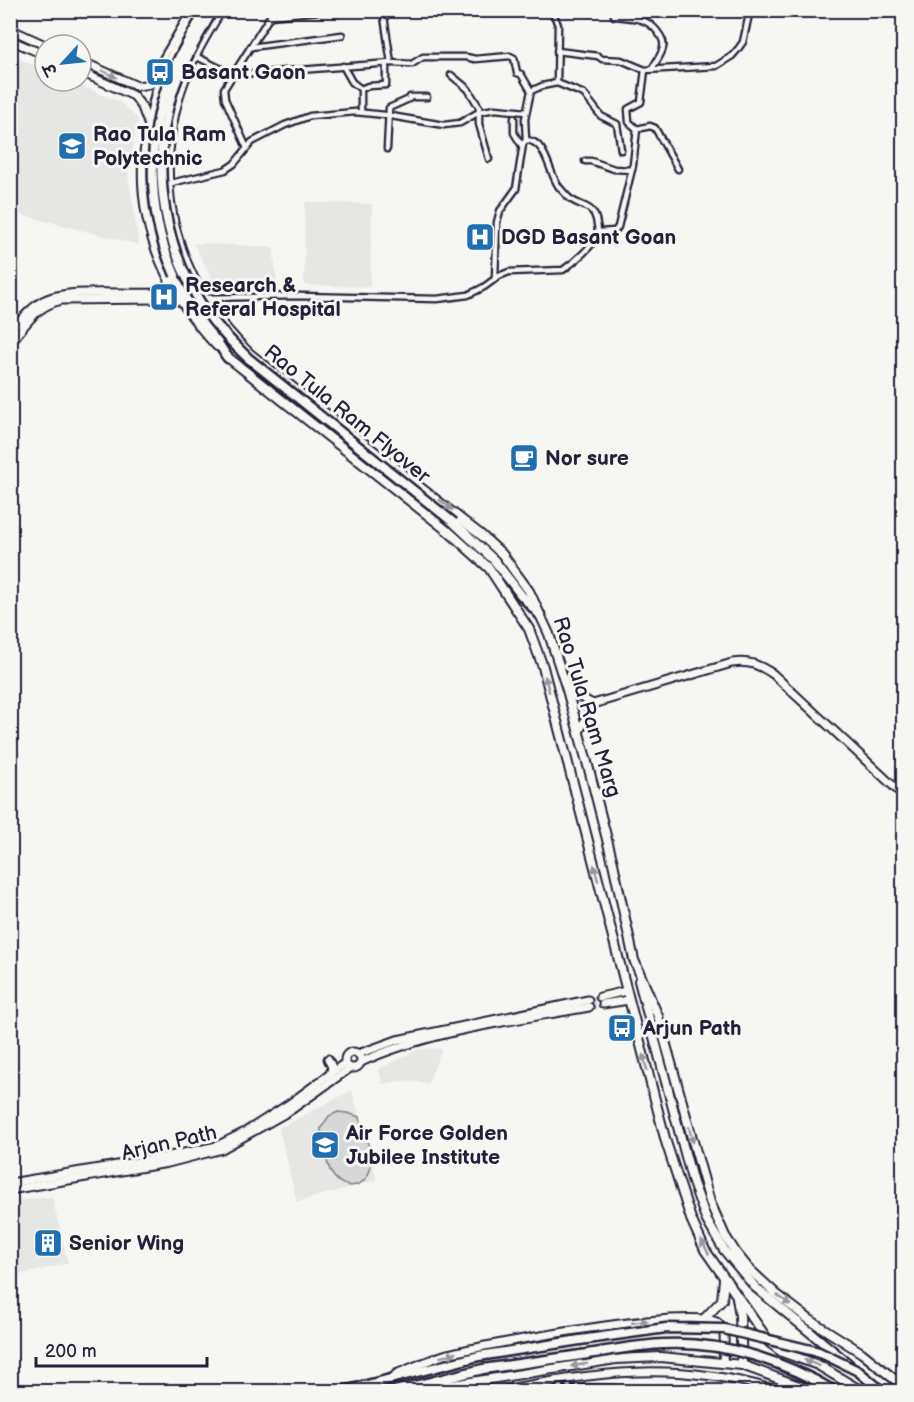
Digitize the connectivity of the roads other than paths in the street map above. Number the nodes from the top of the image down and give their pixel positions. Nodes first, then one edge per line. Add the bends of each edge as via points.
1 (191, 10) edge
2 (198, 10) edge
3 (206, 10) edge
4 (213, 10) edge
5 (221, 10) edge
6 (274, 10) edge
7 (328, 10) edge
8 (383, 10) edge
9 (552, 10) edge
10 (750, 10) edge
11 (271, 16) junction
12 (614, 16) dead end
13 (10, 29) edge
14 (342, 35) dead end
15 (10, 40) edge
16 (33, 40) edge
17 (251, 47) junction
18 (33, 50) edge
19 (557, 51) junction
20 (195, 56) junction
21 (389, 63) junction
22 (343, 66) junction
23 (93, 67) edge
24 (652, 69) junction
25 (645, 70) junction
26 (152, 73) dead end
27 (161, 75) junction
28 (234, 75) junction
29 (452, 75) dead end
30 (93, 78) edge
31 (127, 83) junction
32 (558, 83) junction
33 (361, 88) junction
34 (531, 91) junction
35 (124, 92) junction
36 (427, 97) dead end
37 (479, 111) junction
38 (361, 112) junction
39 (526, 112) junction
40 (152, 115) junction
41 (388, 116) junction
42 (514, 118) dead end
43 (173, 120) junction
44 (150, 126) junction
45 (637, 129) junction
46 (526, 140) junction
47 (246, 146) junction
48 (522, 146) junction
49 (387, 148) dead end
50 (621, 150) dead end
51 (489, 159) dead end
52 (585, 161) dead end
53 (143, 164) junction
54 (167, 169) junction
55 (678, 169) dead end
56 (632, 170) junction
57 (167, 184) junction
58 (598, 232) junction
59 (495, 278) junction
60 (170, 281) junction
61 (157, 296) junction
62 (204, 298) junction
63 (181, 301) junction
64 (35, 310) junction
65 (10, 331) edge
66 (10, 343) edge
67 (228, 358) junction
68 (542, 616) junction
69 (567, 690) junction
70 (593, 704) junction
71 (579, 732) junction
72 (903, 796) edge
73 (634, 960) junction
74 (626, 991) junction
75 (629, 1000) junction
76 (358, 1054) junction
77 (328, 1059) dead end
78 (361, 1062) junction
79 (348, 1066) junction
80 (330, 1075) junction
81 (10, 1183) edge
82 (10, 1190) edge
83 (724, 1279) junction
84 (737, 1295) junction
85 (705, 1318) junction
86 (723, 1363) junction
87 (742, 1365) junction
88 (858, 1371) junction
89 (374, 1383) junction
90 (903, 1387) edge
91 (438, 1390) edge
92 (340, 1392) edge
93 (391, 1392) edge
94 (408, 1392) edge
95 (491, 1392) edge
96 (782, 1392) edge
97 (815, 1392) edge
98 (836, 1392) edge
99 (864, 1392) edge
100 (883, 1392) edge

1 - 26 street
2 - 27 main road, Rao Tula Ram Marg
3 - 67 highway, Rao Tula Ram Flyover, bridge via 169,80 157,122 153,185 169,262
4 - 68 highway, Rao Tula Ram Flyover, bridge via 172,96 162,148 162,197 167,222 174,248 196,294 215,323 248,358 454,523 494,560
5 - 20 main road, Rao Tula Ram Marg
6 - 11 street
7 - 11 street
8 - 21 street
9 - 19 street via 558,26
10 - 24 street via 743,42 724,62 706,67
11 - 17 street
12 - 24 street via 641,19 659,33 664,45
13 - 16 main road
14 - 17 street
15 - 18 main road
17 - 28 street
19 - 25 street via 621,60
19 - 32 street
20 - 28 street
20 - 43 main road, Rao Tula Ram Marg
21 - 22 street
21 - 33 street via 386,85
21 - 34 street via 412,64 423,57 510,56
22 - 28 street
22 - 33 street via 352,82
23 -> 31 main road
24 - 25 street
25 - 45 street via 641,102 628,109 629,122
27 - 31 main road via 151,84
27 - 40 main road, Rao Tula Ram Marg
28 - 47 street via 224,95
29 - 37 street via 474,95
30 - 35 main road
31 - 35 main road
32 - 34 street
32 - 50 street via 584,94 601,116 617,124
33 - 38 street
34 - 39 street
35 - 44 main road via 134,96
36 - 41 street via 410,97 389,108
37 - 39 street
37 - 41 street via 460,123 444,125
37 - 51 street
38 - 41 street
38 - 47 street via 310,116
39 - 46 street
40 - 43 main road
40 - 44 main road, Rao Tula Ram Marg
41 - 49 street
42 - 48 street via 514,133
43 - 54 main road, Rao Tula Ram Marg
44 - 53 main road, Rao Tula Ram Marg
45 - 55 street via 655,128
45 - 56 street
46 - 48 street
46 - 58 street via 540,147 551,175 567,196 592,210
47 - 57 street via 225,170
48 - 59 street via 516,189 497,222
52 - 56 street
53 - 54 main road via 151,156 160,157
53 - 60 main road, Rao Tula Ram Marg via 150,230
54 - 57 main road, Rao Tula Ram Marg
56 - 58 street via 618,227 615,231
57 - 62 main road, Rao Tula Ram Marg via 181,250
58 - 59 street via 583,253 563,270 513,271
59 - 62 street via 468,296 437,299
60 - 61 main road
60 - 63 main road, Rao Tula Ram Marg
61 - 63 main road
61 - 64 main road via 62,300
62 -> 68 main road, Rao Tula Ram Marg via 250,354 495,548 517,572
63 - 67 main road, Rao Tula Ram Marg via 197,326
64 - 65 main road
64 - 66 main road
74 -> 67 main road, Rao Tula Ram Marg via 543,667 521,614 489,568 448,531
68 - 69 main road, Rao Tula Ram Marg
69 - 70 main road
69 - 71 main road, Rao Tula Ram Marg
70 - 71 main road
70 - 72 main road via 732,663 755,664 773,674
71 - 73 main road, Rao Tula Ram Marg via 614,863
73 - 88 main road, bridge via 693,1183 707,1221 755,1287
73 -> 90 main road, Rao Tula Ram Marg via 658,1016 710,1202 730,1245 776,1294 862,1353
74 - 75 main road, Rao Tula Ram Marg
74 - 75 main road via 602,1001
83 -> 75 main road, Rao Tula Ram Marg via 705,1250 680,1188
76 - 78 main road
76 - 78 main road via 397,1040 589,1004 431,1038
76 - 79 main road via 346,1056
77 - 80 main road
78 - 79 main road via 357,1068
79 - 80 main road, Arjan Path
79 - 82 main road, Arjan Path via 291,1110 222,1149 168,1163
80 - 81 main road, Arjan Path via 245,1132 217,1146
83 - 84 main road, Rao Tula Ram Marg
83 - 85 main road via 722,1300
84 - 87 main road
99 -> 84 main road, Rao Tula Ram Marg via 818,1365 776,1348
85 - 86 main road via 721,1325 724,1332
89 -> 85 main road via 445,1354 526,1338 633,1323
86 - 87 main road
86 -> 91 main road via 661,1357 616,1359
87 - 97 main road
88 - 89 highway, bridge via 819,1352 724,1329 666,1328 479,1356
88 - 100 highway
89 - 92 highway
91 - 94 main road
93 - 98 highway, bridge via 483,1369 664,1344 716,1346 771,1361
95 - 96 main road via 607,1372 654,1371 726,1377

